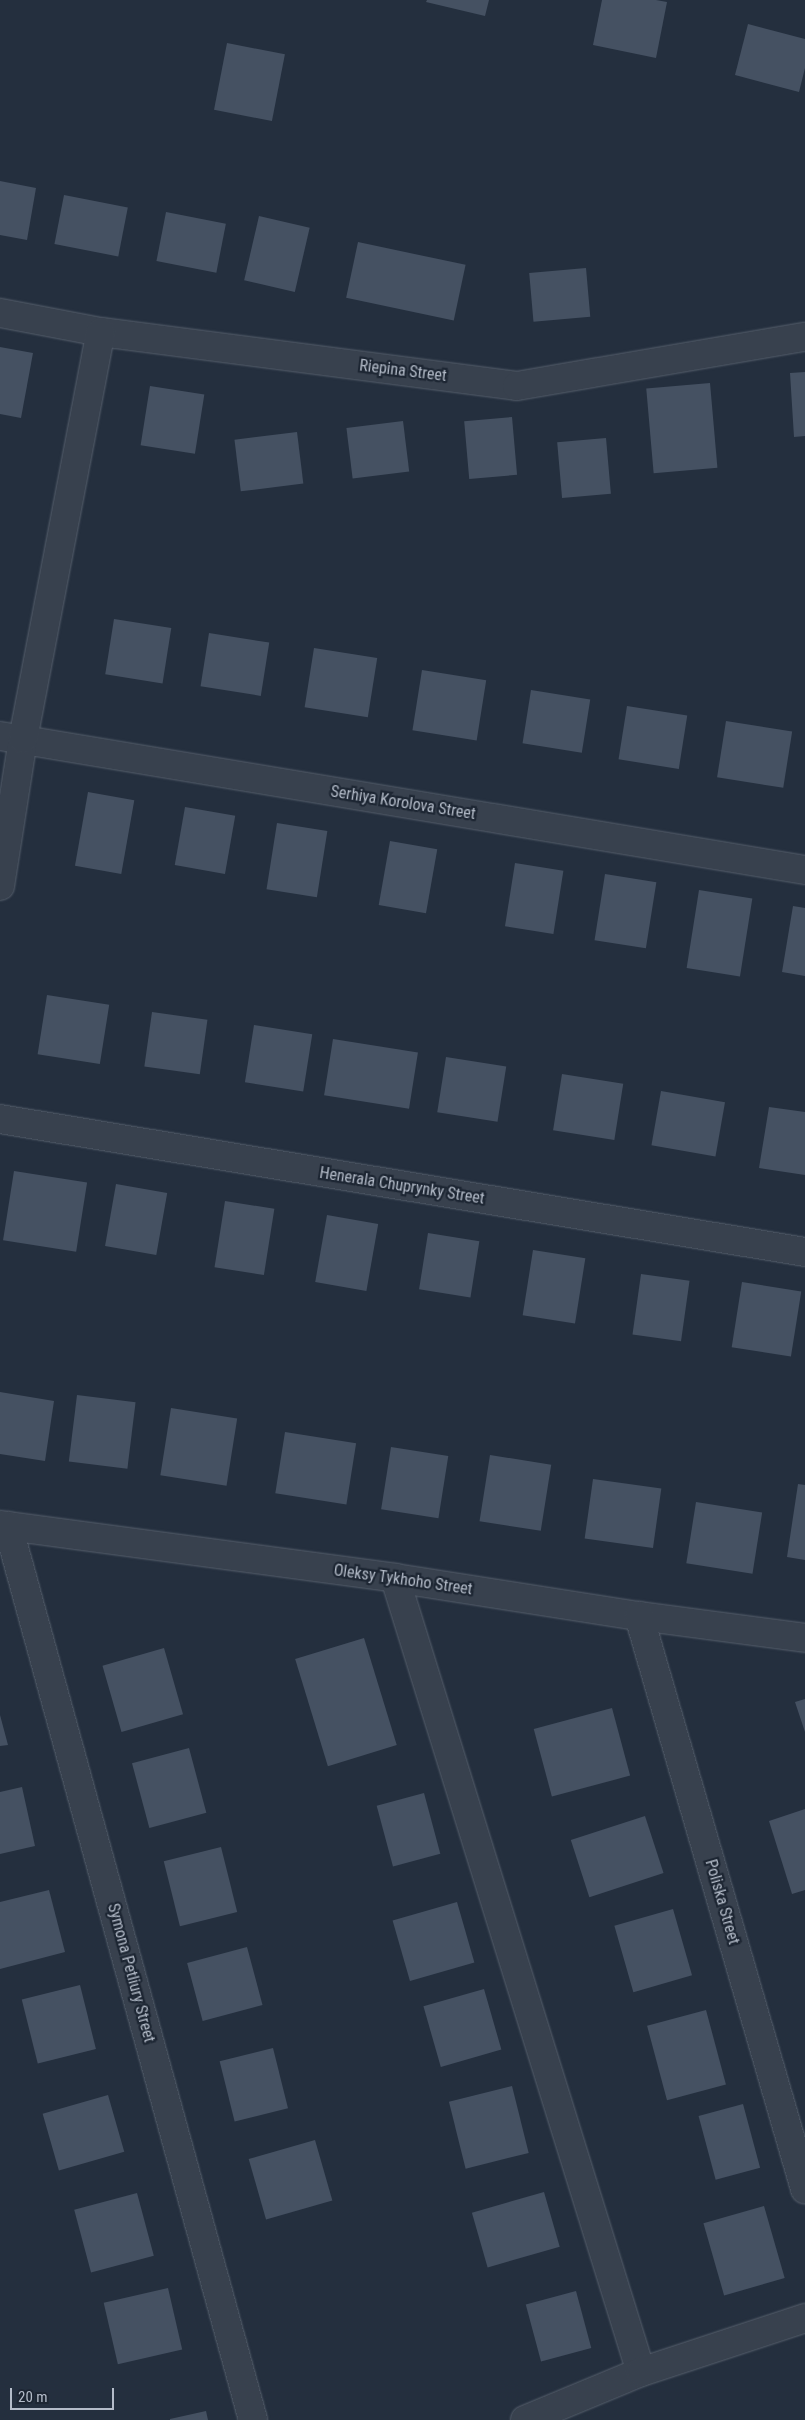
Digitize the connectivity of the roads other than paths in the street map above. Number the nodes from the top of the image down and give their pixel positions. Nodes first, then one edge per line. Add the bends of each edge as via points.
1 (0, 313) edge
2 (101, 332) junction
3 (805, 337) edge
4 (12, 738) edge
5 (805, 870) edge
6 (0, 886) edge
7 (0, 1119) edge
8 (805, 1252) edge
9 (4, 1525) edge
10 (395, 1578) junction
11 (639, 1616) junction
12 (805, 1638) edge
13 (805, 2189) edge
14 (805, 2318) edge
15 (641, 2372) junction
16 (253, 2420) edge
17 (525, 2420) edge

1 - 2 street, Riepina Street
2 - 3 street, Riepina Street via 516,386
2 - 4 street
4 - 5 street, Serhiya Korolova Street
4 - 6 street
7 - 8 street, Henerala Chuprynky Street
9 - 10 street, Oleksy Tykhoho Street
9 - 16 street, Symona Petliury Street
10 - 11 street, Oleksy Tykhoho Street
10 - 15 street
11 - 12 street, Oleksy Tykhoho Street
11 - 13 street, Poliska Street
14 - 15 street
15 - 17 street

